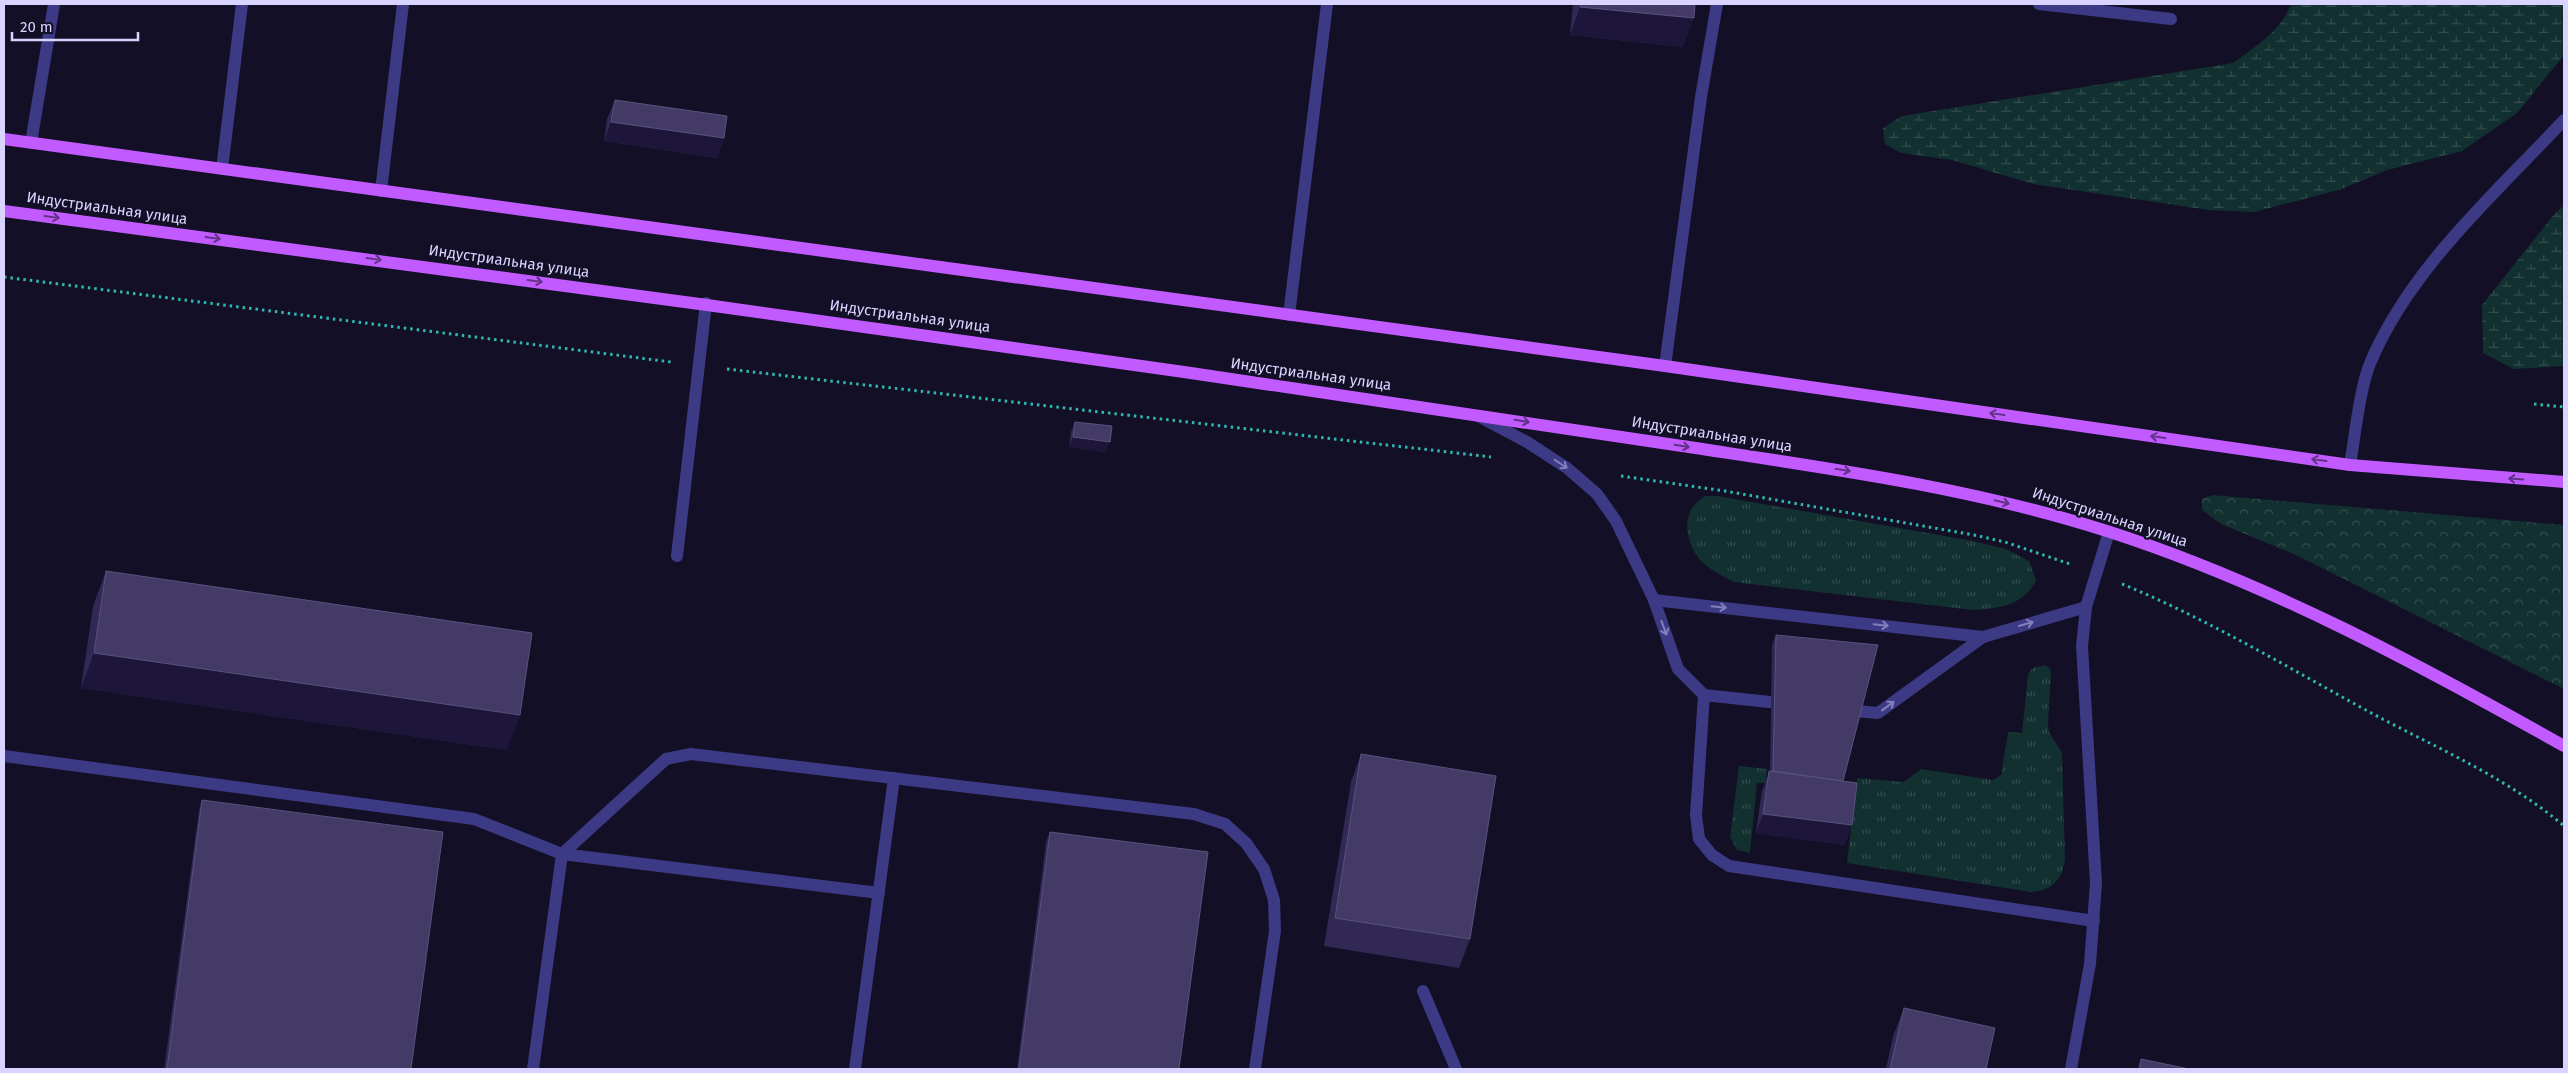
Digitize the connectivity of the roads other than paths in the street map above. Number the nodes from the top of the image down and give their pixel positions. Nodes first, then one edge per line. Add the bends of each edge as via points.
1 (54, 4) edge
2 (242, 4) edge
3 (404, 4) edge
4 (1327, 4) edge
5 (1717, 4) edge
6 (2039, 4) edge
7 (2171, 19) dead end
8 (2564, 120) edge
9 (4, 139) edge
10 (32, 143) junction
11 (222, 169) junction
12 (381, 191) junction
13 (4, 211) edge
14 (706, 303) junction
15 (1289, 315) junction
16 (1665, 366) junction
17 (1474, 414) junction
18 (2350, 465) junction
19 (2564, 482) edge
20 (2109, 532) junction
21 (678, 556) dead end
22 (1654, 600) junction
23 (2086, 607) junction
24 (1983, 637) junction
25 (1704, 695) junction
26 (1801, 705) edge
27 (1830, 708) edge
28 (2564, 746) edge
29 (4, 756) edge
30 (894, 778) junction
31 (562, 854) junction
32 (879, 893) junction
33 (2094, 921) junction
34 (1423, 991) dead end
35 (533, 1069) edge
36 (855, 1069) edge
37 (1255, 1069) edge
38 (1456, 1069) edge
39 (2071, 1069) edge

1 - 10 lane
2 - 11 lane
3 - 12 lane
4 - 15 lane
5 - 16 lane via 1701,97
6 - 7 lane
8 - 18 lane via 2423,271 2390,323 2370,362
9 - 10 main road
10 - 11 main road
11 - 12 main road
12 - 15 main road
13 -> 14 main road, Индустриальная улица
14 - 17 main road, Индустриальная улица
14 - 21 lane
15 - 16 main road
18 -> 16 main road
17 -> 20 main road, Индустриальная улица via 1880,476 2037,510
17 -> 22 lane via 1527,442 1596,494 1616,521
19 -> 18 main road
20 - 23 lane
20 - 28 main road, Индустриальная улица via 2187,559 2264,591 2377,645
22 -> 24 lane
22 -> 25 lane via 1678,669
24 -> 23 lane
23 - 33 lane via 2082,677 2095,839
27 -> 24 lane via 1878,714
25 - 26 lane
25 - 33 lane via 1696,815 1699,839 1712,855 1729,866
29 - 31 lane via 474,819
30 - 31 lane via 692,754 666,759
30 - 32 lane
30 - 37 lane via 1194,814 1225,824 1246,843 1264,869 1274,900 1275,931
31 - 32 lane
31 - 35 lane
32 - 36 lane
33 - 39 lane via 2090,964
34 - 38 lane

